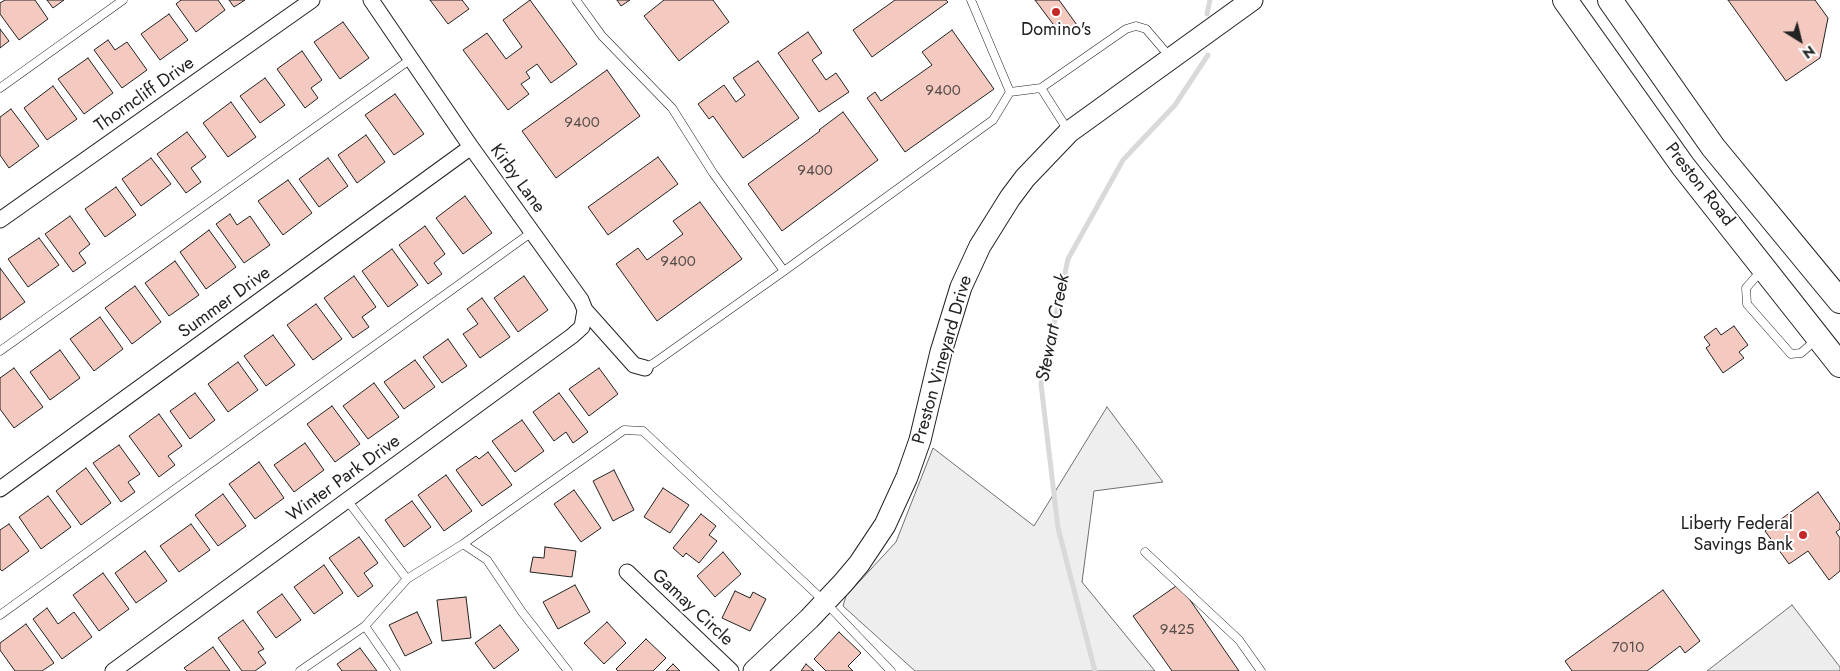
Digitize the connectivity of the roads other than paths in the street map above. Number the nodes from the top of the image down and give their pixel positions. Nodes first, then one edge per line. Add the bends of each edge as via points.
1 (123, 0) edge
2 (312, 0) edge
3 (371, 0) edge
4 (576, 0) edge
5 (971, 0) edge
6 (1252, 0) edge
7 (1565, 0) edge
8 (1610, 0) edge
9 (1171, 58) junction
10 (411, 59) junction
11 (0, 88) edge
12 (1041, 88) junction
13 (1010, 92) junction
14 (1068, 132) junction
15 (471, 147) junction
16 (1768, 212) junction
17 (0, 220) edge
18 (532, 232) junction
19 (1785, 233) junction
20 (1739, 237) junction
21 (1760, 263) junction
22 (784, 271) junction
23 (1840, 301) edge
24 (584, 310) junction
25 (1818, 338) junction
26 (0, 351) edge
27 (1840, 365) edge
28 (644, 368) joint
29 (0, 490) edge
30 (347, 500) junction
31 (463, 544) junction
32 (1145, 552) dead end
33 (627, 572) dead end
34 (407, 580) junction
35 (825, 602) junction
36 (0, 616) edge
37 (365, 626) junction
38 (113, 671) edge
39 (300, 671) edge
40 (396, 671) edge
41 (568, 671) edge
42 (731, 671) edge
43 (754, 671) edge
44 (891, 671) edge
45 (1261, 671) edge

1 - 11 lane
2 - 17 street, Thorncliff Drive
3 - 10 street, Kirby Lane
4 - 22 lane via 602,36 672,108 713,173
5 - 13 lane
6 - 9 street, Preston Vineyard Drive
7 - 20 main road, Preston Road via 1683,166
8 - 16 main road, Preston Road via 1708,139
9 - 12 lane via 1146,29 1136,26 1126,29
9 - 14 street, Preston Vineyard Drive
10 - 15 street, Kirby Lane
10 - 26 lane
12 - 13 lane
12 - 14 lane
13 - 22 lane via 993,120
14 - 35 street, Preston Vineyard Drive via 1025,178 980,246 961,287 920,440 896,503 859,564
15 - 18 street, Kirby Lane
15 - 29 street, Summer Drive
16 - 19 main road, Preston Road
16 - 20 main road
18 - 24 street, Kirby Lane via 581,300
18 - 36 lane
19 - 21 main road
19 - 23 main road, Preston Road
20 - 21 main road, Preston Road
21 - 25 main road, Preston Road
21 - 25 lane via 1746,288 1747,304 1791,354 1801,353
22 - 28 lane
24 - 28 street, Kirby Lane via 634,365
24 - 30 street, Winter Park Drive via 582,327 572,336
25 - 27 main road, Preston Road
30 - 34 lane
30 - 38 street, Winter Park Drive
31 - 34 lane
31 - 35 lane via 624,430 643,431
31 - 41 lane via 487,560
32 - 45 lane via 1239,640
33 - 42 street, Gamay Circle
34 - 37 lane
35 - 43 street, Preston Vineyard Drive
35 - 44 lane
37 - 39 lane
37 - 40 lane

